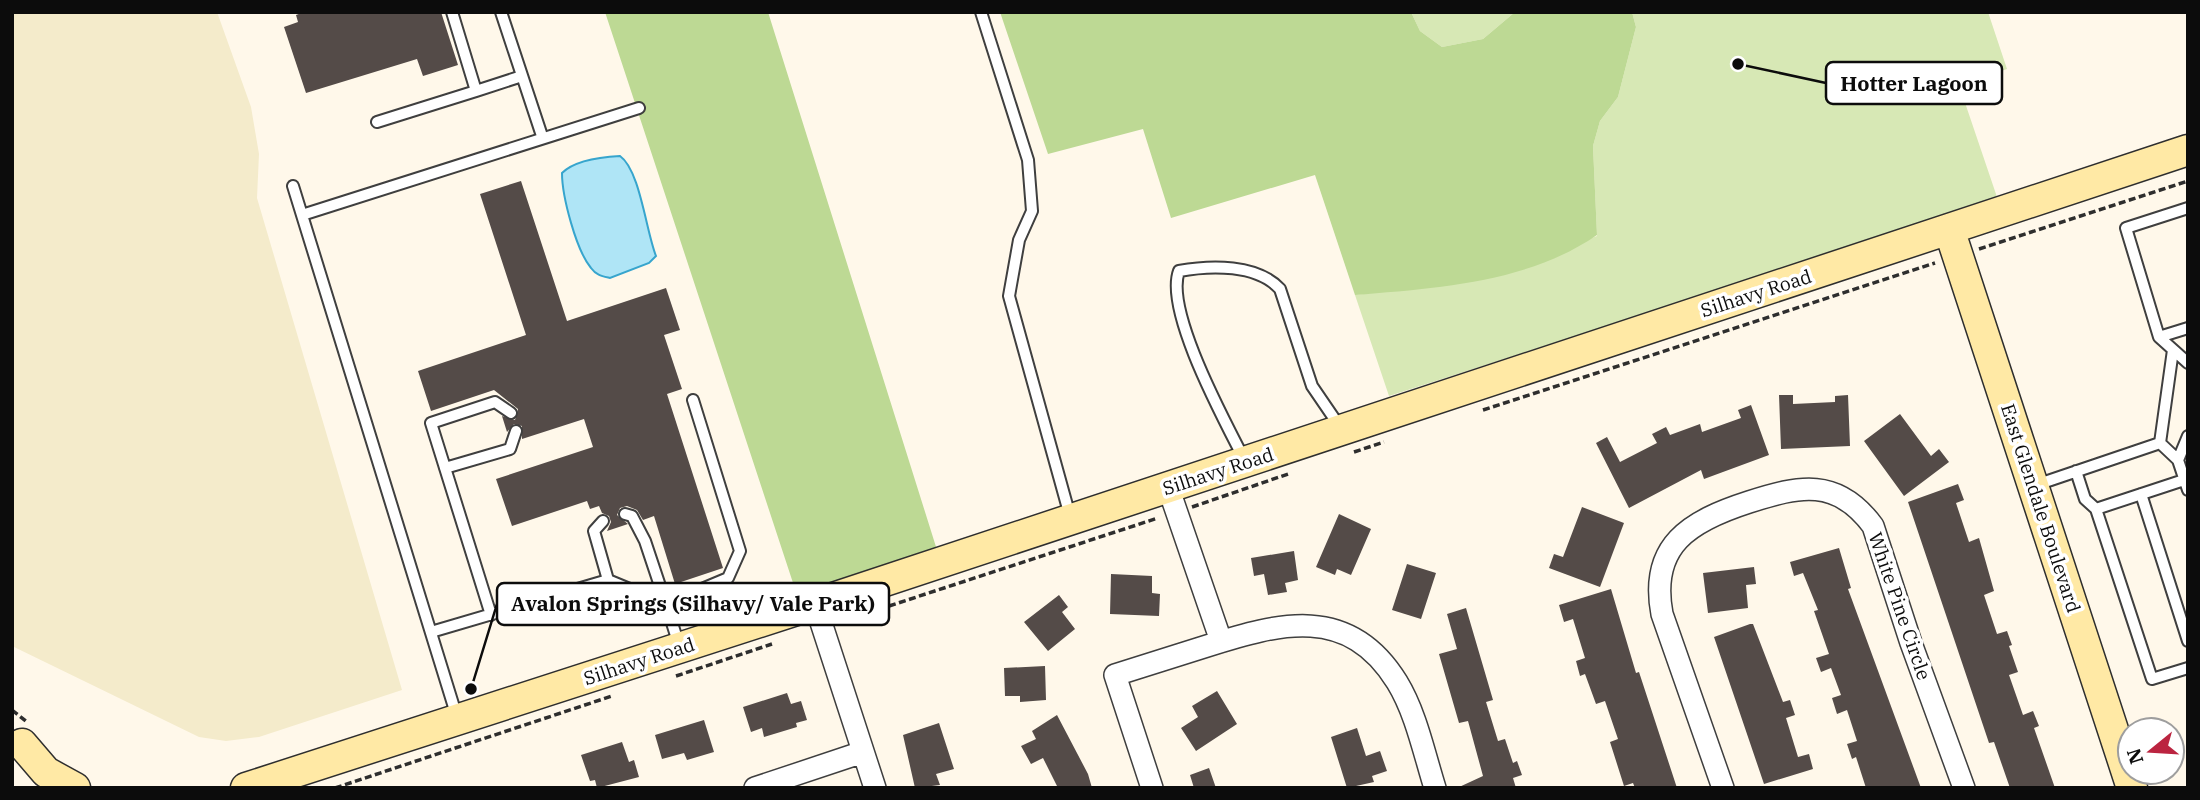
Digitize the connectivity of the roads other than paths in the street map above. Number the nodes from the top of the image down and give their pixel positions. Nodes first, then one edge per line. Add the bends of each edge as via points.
1 (452, 12) edge
2 (501, 12) edge
3 (981, 12) edge
4 (522, 76) junction
5 (476, 91) junction
6 (639, 108) dead end
7 (377, 122) dead end
8 (542, 136) junction
9 (2188, 150) edge
10 (293, 186) dead end
11 (2188, 208) edge
12 (302, 215) junction
13 (1953, 242) junction
14 (2188, 328) edge
15 (2159, 337) junction
16 (2173, 350) junction
17 (2188, 363) edge
18 (693, 400) dead end
19 (511, 413) dead end
20 (516, 431) dead end
21 (2188, 436) edge
22 (1345, 442) junction
23 (2160, 443) junction
24 (2178, 460) junction
25 (1245, 461) junction
26 (445, 468) junction
27 (2076, 471) junction
28 (2186, 485) edge
29 (2033, 486) junction
30 (2141, 494) junction
31 (1173, 500) junction
32 (2096, 509) junction
33 (625, 514) dead end
34 (1071, 519) junction
35 (603, 521) dead end
36 (608, 580) junction
37 (666, 604) junction
38 (815, 604) junction
39 (491, 615) junction
40 (431, 632) junction
41 (1221, 641) junction
42 (2188, 641) edge
43 (677, 662) junction
44 (2188, 668) edge
45 (458, 719) junction
46 (17, 739) edge
47 (863, 752) junction
48 (29, 788) edge
49 (75, 788) edge
50 (246, 788) edge
51 (755, 788) edge
52 (875, 788) edge
53 (1152, 788) edge
54 (1435, 788) edge
55 (1723, 788) edge
56 (1964, 788) edge
57 (2132, 788) edge

1 - 5 lane
2 - 4 lane
3 - 34 lane via 1028,160 1032,211 1019,240 1009,296
4 - 5 lane
4 - 8 lane
5 - 7 lane
6 - 8 lane
8 - 12 lane
9 - 13 street, Silhavy Road
10 - 12 lane
11 - 15 lane via 2126,228
12 - 40 lane
13 - 22 street, Silhavy Road
13 - 29 street, East Glendale Boulevard
14 - 15 lane
15 - 16 lane
16 - 17 lane
16 - 23 lane
18 - 37 lane via 740,551 728,578
19 - 26 lane via 495,402 431,423
20 - 26 lane via 510,449
21 - 24 lane
22 - 25 street, Silhavy Road
22 - 25 lane via 1312,386 1280,289 1271,279 1229,268 1179,271 1176,280 1187,334 1201,374
23 - 24 lane
23 - 27 lane
24 - 28 lane
25 - 31 street, Silhavy Road
26 - 39 lane
27 - 29 lane
27 - 32 lane via 2085,499
28 - 30 lane
29 - 57 street, East Glendale Boulevard
30 - 32 lane
30 - 42 lane
31 - 34 street, Silhavy Road
31 - 41 street
32 - 44 lane via 2152,679
33 - 37 lane via 632,516 645,541
34 - 38 street, Silhavy Road
35 - 36 lane via 594,531
36 - 37 lane
36 - 39 lane
37 - 43 lane
38 - 43 street, Silhavy Road
38 - 47 street
39 - 40 lane
40 - 45 lane
41 - 53 street via 1115,675
41 - 54 street via 1275,625 1297,624 1343,634 1366,648 1385,664 1398,685
43 - 45 street, Silhavy Road
45 - 50 street, Silhavy Road
46 - 48 street via 29,760
46 - 49 street via 46,772
47 - 51 street
47 - 52 street
55 - 56 street, White Pine Circle via 1662,614 1660,573 1667,554 1696,522 1791,489 1810,487 1849,501 1873,526

